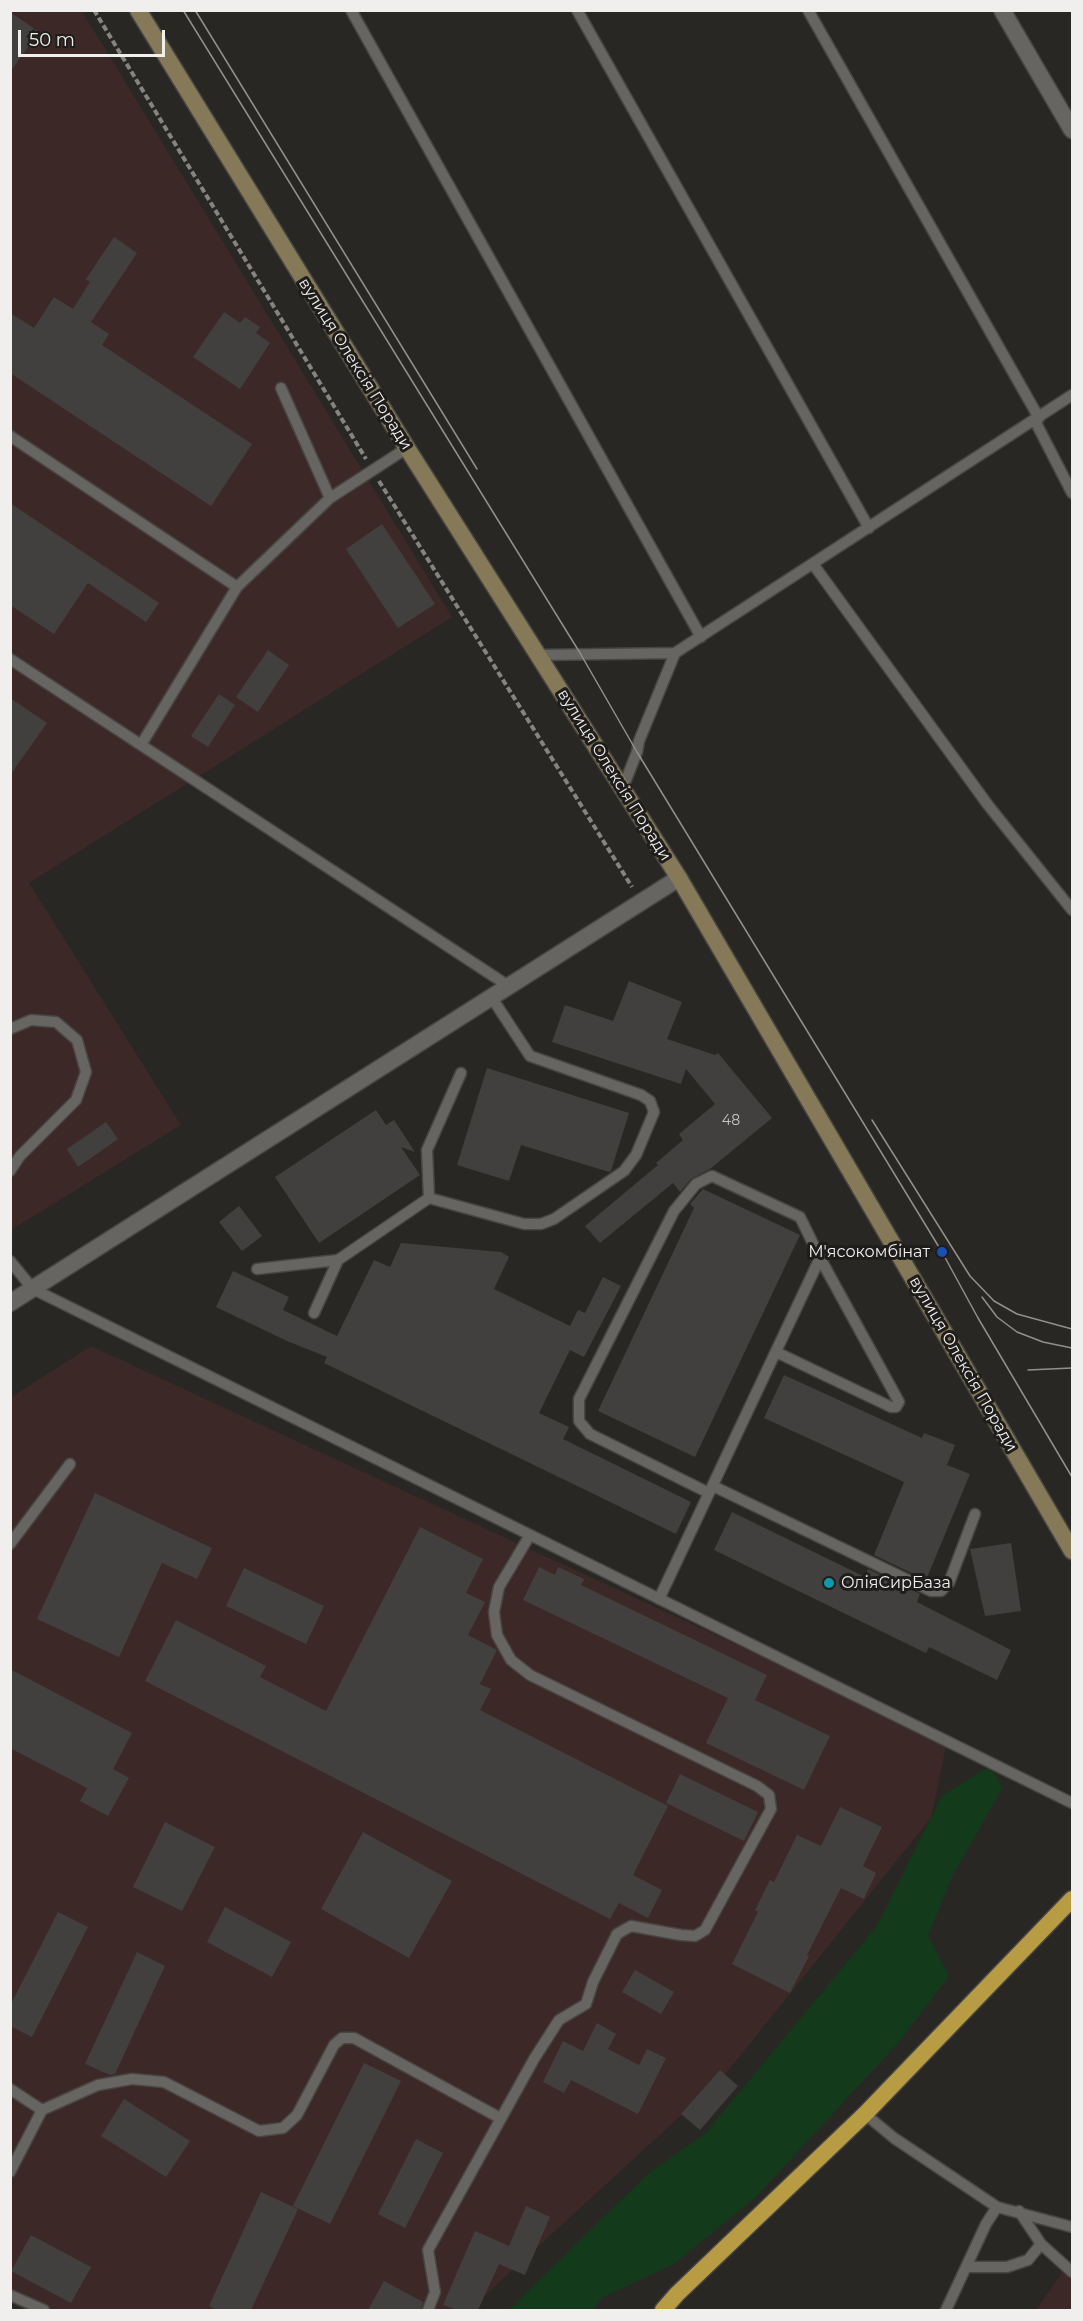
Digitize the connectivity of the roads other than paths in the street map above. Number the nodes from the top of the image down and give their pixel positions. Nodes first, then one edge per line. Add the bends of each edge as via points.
1 (138, 10) edge
2 (351, 10) edge
3 (577, 10) edge
4 (808, 10) edge
5 (1002, 10) edge
6 (1072, 130) edge
7 (280, 388) dead end
8 (1072, 395) edge
9 (1037, 420) junction
10 (10, 436) edge
11 (407, 448) junction
12 (1072, 493) edge
13 (330, 498) junction
14 (869, 528) junction
15 (813, 564) junction
16 (237, 587) junction
17 (701, 636) junction
18 (675, 653) junction
19 (539, 655) junction
20 (10, 659) edge
21 (141, 745) junction
22 (622, 790) junction
23 (679, 878) junction
24 (1072, 910) edge
25 (510, 987) junction
26 (492, 998) junction
27 (10, 1029) edge
28 (460, 1073) dead end
29 (10, 1171) edge
30 (429, 1198) junction
31 (820, 1258) junction
32 (338, 1260) junction
33 (10, 1261) edge
34 (257, 1269) dead end
35 (33, 1289) junction
36 (10, 1303) edge
37 (314, 1313) dead end
38 (776, 1352) junction
39 (70, 1464) dead end
40 (711, 1490) junction
41 (975, 1514) dead end
42 (530, 1535) junction
43 (10, 1544) edge
44 (1072, 1551) edge
45 (658, 1599) junction
46 (1072, 1803) edge
47 (1072, 1899) edge
48 (10, 2089) edge
49 (42, 2110) junction
50 (865, 2115) junction
51 (500, 2118) junction
52 (10, 2172) edge
53 (997, 2206) junction
54 (1019, 2211) junction
55 (1072, 2227) edge
56 (1041, 2244) junction
57 (966, 2267) junction
58 (1072, 2272) edge
59 (10, 2295) edge
60 (44, 2310) edge
61 (428, 2310) edge
62 (663, 2310) edge
63 (946, 2310) edge

1 - 11 main road, вулиця Олексія Поради
2 - 17 lane
3 - 14 lane
4 - 9 lane
5 - 6 street
7 - 13 lane
8 - 9 lane
9 - 12 lane
9 - 14 lane
10 - 16 lane
11 - 13 lane
11 - 19 main road, вулиця Олексія Поради
13 - 16 lane
14 - 15 lane
15 - 17 lane
15 - 24 lane via 988,805
16 - 21 lane
17 - 18 lane
18 - 19 lane
18 - 22 lane
19 - 22 main road, вулиця Олексія Поради
20 - 21 lane
21 - 25 lane
22 - 23 main road, вулиця Олексія Поради
23 - 25 street
23 - 44 main road, вулиця Олексія Поради
25 - 26 street
26 - 30 lane via 530,1056 641,1095 650,1101 654,1112 636,1155 624,1171 541,1224 524,1224
26 - 35 street
27 - 29 lane via 31,1020 56,1022 78,1040 86,1072 76,1100
28 - 30 lane via 427,1150
30 - 32 lane
31 - 38 lane
31 - 38 lane via 899,1402 891,1407
31 - 40 lane via 800,1217 712,1176 696,1184 674,1211 579,1399 579,1421 590,1434
32 - 34 lane
32 - 37 lane
33 - 35 lane
35 - 36 street
35 - 42 lane
38 - 40 lane
39 - 43 lane
40 - 41 lane via 931,1591 941,1591 949,1582
40 - 45 lane
42 - 45 lane
42 - 51 lane via 499,1587 494,1612 497,1635 511,1660 530,1675 757,1786 769,1796 771,1809 705,1930 695,1936 631,1926 617,1935 586,2004 559,2020
45 - 46 lane
47 - 50 highway
48 - 49 lane
49 - 51 lane via 98,2085 132,2079 164,2082 259,2131 283,2128 297,2115 334,2045 342,2038 354,2038
49 - 52 lane
50 - 53 lane
50 - 62 highway
51 - 61 lane via 428,2250 435,2292
53 - 54 lane
53 - 57 lane
54 - 55 lane
54 - 56 lane
56 - 57 lane via 1028,2260 1007,2267
56 - 58 lane
57 - 63 lane
59 - 60 lane

